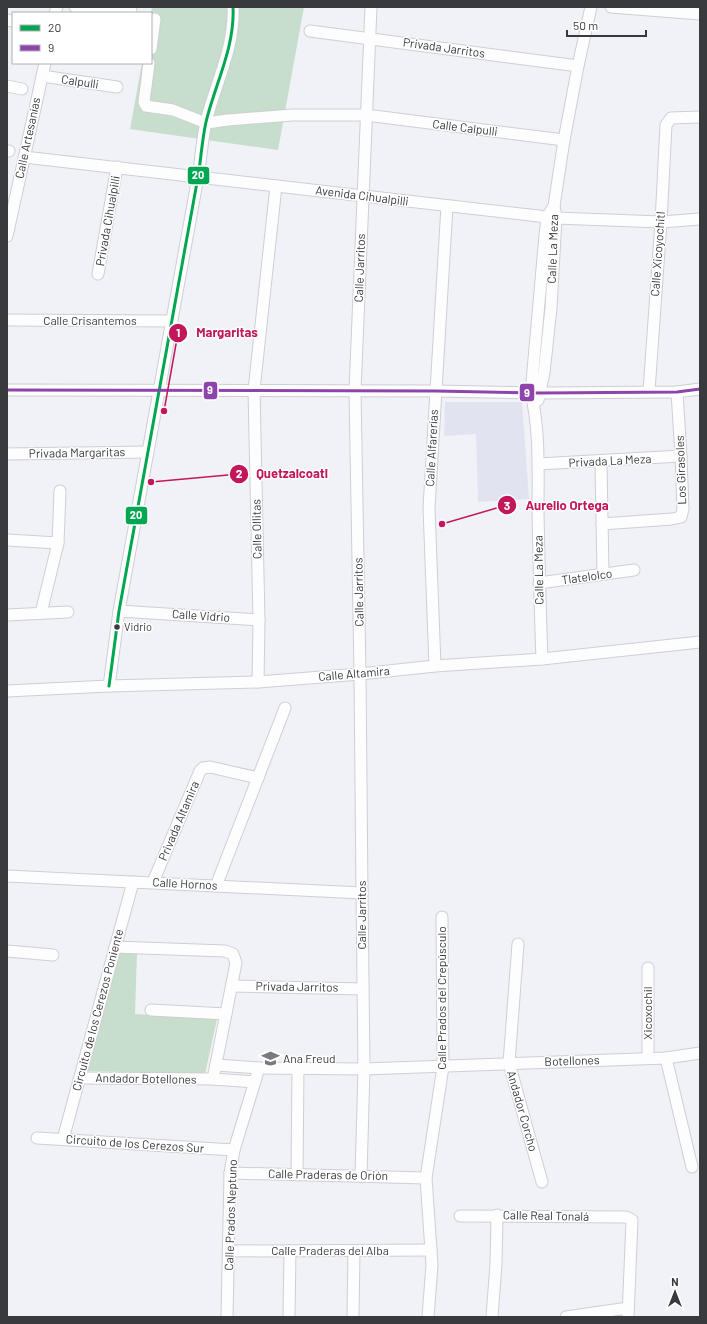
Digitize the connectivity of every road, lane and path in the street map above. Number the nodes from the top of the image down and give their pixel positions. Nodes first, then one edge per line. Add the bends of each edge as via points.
1 (75, 7) edge
2 (233, 7) edge
3 (371, 7) edge
4 (591, 7) edge
5 (611, 7) edge
6 (131, 11) dead end
7 (700, 14) edge
8 (155, 19) dead end
9 (310, 30) dead end
10 (370, 38) junction
11 (152, 42) edge
12 (44, 64) edge
13 (149, 64) edge
14 (578, 66) junction
15 (42, 76) junction
16 (7, 86) edge
17 (117, 87) dead end
18 (22, 89) dead end
19 (366, 115) junction
20 (700, 117) edge
21 (206, 123) junction
22 (564, 140) junction
23 (24, 157) junction
24 (117, 167) junction
25 (198, 177) junction
26 (276, 186) junction
27 (363, 196) junction
28 (447, 206) junction
29 (552, 218) junction
30 (700, 220) edge
31 (661, 222) junction
32 (7, 236) edge
33 (98, 274) dead end
34 (7, 320) edge
35 (172, 321) junction
36 (700, 389) edge
37 (7, 390) edge
38 (160, 390) junction
39 (254, 390) junction
40 (355, 391) junction
41 (436, 391) junction
42 (649, 391) junction
43 (677, 392) junction
44 (535, 393) junction
45 (148, 452) junction
46 (7, 454) edge
47 (682, 456) junction
48 (601, 462) junction
49 (538, 464) junction
50 (60, 491) dead end
51 (602, 524) junction
52 (7, 540) edge
53 (58, 543) junction
54 (634, 570) dead end
55 (603, 574) junction
56 (539, 583) junction
57 (119, 611) junction
58 (68, 612) dead end
59 (7, 614) edge
60 (41, 614) junction
61 (259, 620) junction
62 (700, 642) edge
63 (542, 659) junction
64 (435, 666) junction
65 (360, 674) junction
66 (258, 682) junction
67 (109, 686) junction
68 (7, 691) edge
69 (284, 708) dead end
70 (258, 778) junction
71 (7, 876) edge
72 (133, 882) junction
73 (153, 882) junction
74 (216, 886) junction
75 (362, 893) junction
76 (442, 917) dead end
77 (518, 944) dead end
78 (115, 947) junction
79 (7, 951) edge
80 (53, 955) dead end
81 (648, 968) dead end
82 (232, 986) junction
83 (363, 989) junction
84 (151, 1010) dead end
85 (226, 1014) junction
86 (700, 1053) edge
87 (648, 1058) junction
88 (666, 1058) junction
89 (509, 1063) junction
90 (216, 1065) junction
91 (443, 1067) junction
92 (259, 1068) junction
93 (298, 1068) junction
94 (364, 1069) junction
95 (80, 1078) junction
96 (213, 1080) junction
97 (255, 1082) junction
98 (37, 1138) dead end
99 (63, 1139) junction
100 (234, 1150) junction
101 (692, 1167) dead end
102 (230, 1173) junction
103 (297, 1175) junction
104 (361, 1176) junction
105 (426, 1178) junction
106 (542, 1182) dead end
107 (497, 1215) junction
108 (460, 1216) dead end
109 (431, 1250) junction
110 (290, 1251) junction
111 (354, 1251) junction
112 (229, 1252) junction
113 (628, 1313) edge
114 (227, 1317) edge
115 (289, 1317) edge
116 (353, 1317) edge
117 (428, 1317) edge
118 (492, 1317) edge
119 (566, 1317) edge

1 - 6 street
2 - 21 street via 232,37
3 - 10 street, Calle Jarritos
4 - 14 street, Calle La Meza
5 - 7 street
8 - 11 street
9 - 10 street, Privada Jarritos
10 - 14 street, Privada Jarritos
10 - 19 street, Calle Jarritos
12 - 15 street, Calle Artesanías
13 - 21 street via 144,102 146,106 173,110
14 - 22 street, Calle La Meza
15 - 17 street, Calpulli
15 - 23 street, Calle Artesanías
16 - 18 street
19 - 21 street, Calle Calpulli via 292,115
19 - 22 street, Calle Calpulli
19 - 27 street, Calle Jarritos
20 - 31 street, Calle Xicoyochitl via 671,118 666,125
21 - 25 street
22 - 29 street, Calle La Meza
23 - 24 street, Avenida Cihualpilli
23 - 32 street, Calle Artesanías
24 - 25 street, Avenida Cihualpilli
24 - 33 street, Privada Cihualpilli
25 - 26 street, Avenida Cihualpilli
25 - 35 street
26 - 27 street, Avenida Cihualpilli
26 - 39 street, Calle Ollitas
27 - 28 street, Avenida Cihualpilli
27 - 40 street, Calle Jarritos
28 - 29 street, Avenida Cihualpilli
28 - 41 street, Calle Alfarerías
29 - 31 street, Avenida Cihualpilli
29 - 44 street, Calle La Meza via 544,235
30 - 31 street, Avenida Cihualpilli
31 - 42 street, Calle Xicoyochitl
34 - 35 street, Calle Crisantemos
35 - 38 street
36 - 43 street
37 - 38 street
38 - 39 street
38 - 45 street
39 - 40 street
39 - 61 street, Calle Ollitas
40 - 41 street
40 - 65 street, Calle Jarritos
41 - 44 street
41 - 64 street, Calle Alfarerías via 429,508
42 - 43 street
42 - 44 street
43 - 47 street, Los Girasoles
44 - 49 street, Calle La Meza
45 - 46 street, Privada Margaritas
45 - 57 street
47 - 48 street, Privada La Meza
47 - 51 street, Los Girasoles via 681,517
48 - 49 street, Privada La Meza
48 - 51 street
49 - 56 street, Calle La Meza
50 - 53 street
51 - 55 street
52 - 53 street
53 - 60 street
54 - 55 street, Tlatelolco
55 - 56 street, Tlatelolco
56 - 63 street, Calle La Meza
57 - 61 street, Calle Vidrio
57 - 67 street
58 - 60 street
59 - 60 street
61 - 66 street, Calle Ollitas
62 - 63 street, Calle Altamira
63 - 64 street, Calle Altamira
64 - 65 street, Calle Altamira
65 - 66 street, Calle Altamira
65 - 75 street, Calle Jarritos
66 - 67 street, Calle Altamira
67 - 68 street, Calle Altamira
69 - 70 street
70 - 73 street, Privada Altamira via 210,767 203,768
70 - 74 street
71 - 72 street, Calle Hornos
72 - 73 street, Calle Hornos
72 - 78 street, Circuito de los Cerezos Poniente
73 - 74 street, Calle Hornos
74 - 75 street, Calle Hornos
75 - 83 street, Calle Jarritos
76 - 91 street, Calle Prados del Crepúsculo
77 - 89 street, Andador Corcho
78 - 82 street via 226,951 233,954 236,963
78 - 95 street, Circuito de los Cerezos Poniente
79 - 80 street
81 - 87 street, Xicoxochil
82 - 83 street, Privada Jarritos
82 - 85 street
83 - 94 street, Calle Jarritos
84 - 85 street
85 - 90 street
86 - 88 street, Botellones
87 - 88 street, Botellones
87 - 89 street, Botellones
88 - 101 street
89 - 91 street, Botellones
89 - 106 street, Andador Corcho
90 - 92 street, Botellones
90 - 96 street
91 - 94 street, Botellones
91 - 105 street, Calle Prados del Crepúsculo
92 - 93 street, Botellones
92 - 97 street, Calle Prados Neptuno
93 - 94 street, Botellones
93 - 103 street
94 - 104 street, Calle Jarritos
95 - 96 street, Andador Botellones
95 - 99 street, Circuito de los Cerezos Poniente
96 - 97 street, Andador Botellones
97 - 100 street, Calle Prados Neptuno
98 - 99 street, Circuito de los Cerezos Sur
99 - 100 street, Circuito de los Cerezos Sur
100 - 102 street, Calle Prados Neptuno
102 - 103 street, Calle Praderas de Orión
102 - 112 street, Calle Prados Neptuno
103 - 104 street, Calle Praderas de Orión
104 - 105 street, Calle Praderas de Orión
105 - 109 street, Calle Prados del Crepúsculo
107 - 108 street, Calle Real Tonalá
107 - 113 street, Calle Real Tonalá via 626,1217 632,1220
107 - 118 street
109 - 111 street, Calle Praderas del Alba
109 - 117 street, Calle Prados del Crepúsculo
110 - 111 street, Calle Praderas del Alba
110 - 112 street, Calle Praderas del Alba
110 - 115 street
111 - 116 street
112 - 114 street, Calle Prados Neptuno
113 - 119 street

